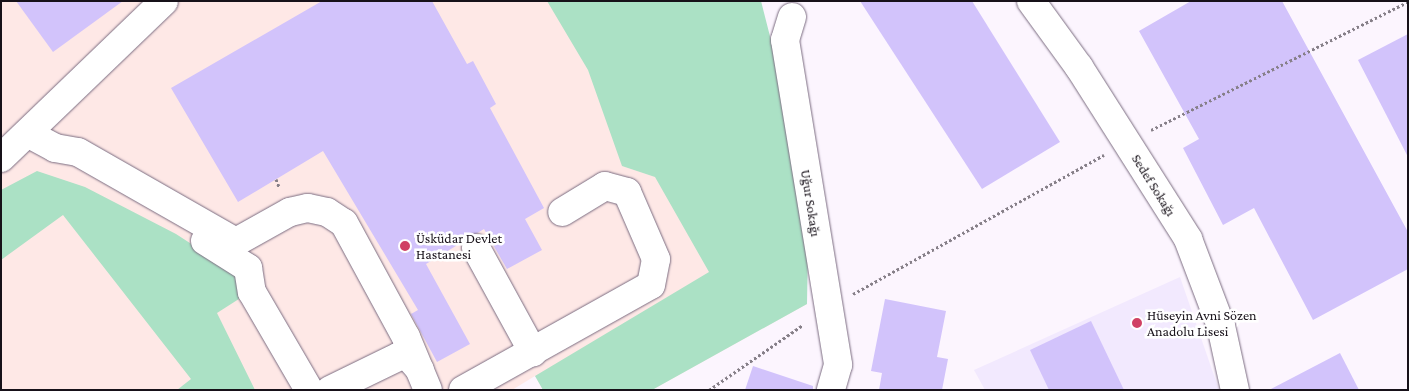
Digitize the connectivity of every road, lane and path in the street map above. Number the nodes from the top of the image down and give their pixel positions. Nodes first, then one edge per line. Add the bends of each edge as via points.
1 (164, 1) edge
2 (1031, 1) edge
3 (1408, 2) edge
4 (792, 17) dead end
5 (30, 134) junction
6 (1127, 142) junction
7 (55, 148) junction
8 (1, 158) edge
9 (562, 212) dead end
10 (476, 248) dead end
11 (828, 308) junction
12 (533, 352) junction
13 (424, 380) edge
14 (309, 390) edge
15 (330, 390) edge
16 (463, 390) edge
17 (709, 390) edge
18 (831, 390) edge
19 (1235, 390) edge

1 - 5 street
2 - 6 street, Sedef Sokağı
3 - 6 path
4 - 11 street, Uğur Sokağı via 784,40
5 - 7 street
5 - 8 street
6 - 11 path
6 - 19 street, Sedef Sokağı via 1188,239 1221,326
7 - 13 street via 78,152 236,242 290,212 308,208 327,212 344,223
7 - 14 street via 74,164 248,268 252,292
9 - 12 street via 605,186 627,192 656,259 651,284
10 - 12 street
11 - 17 path
11 - 18 street, Uğur Sokağı via 838,365
12 - 16 street
13 - 15 street via 408,356 400,356

